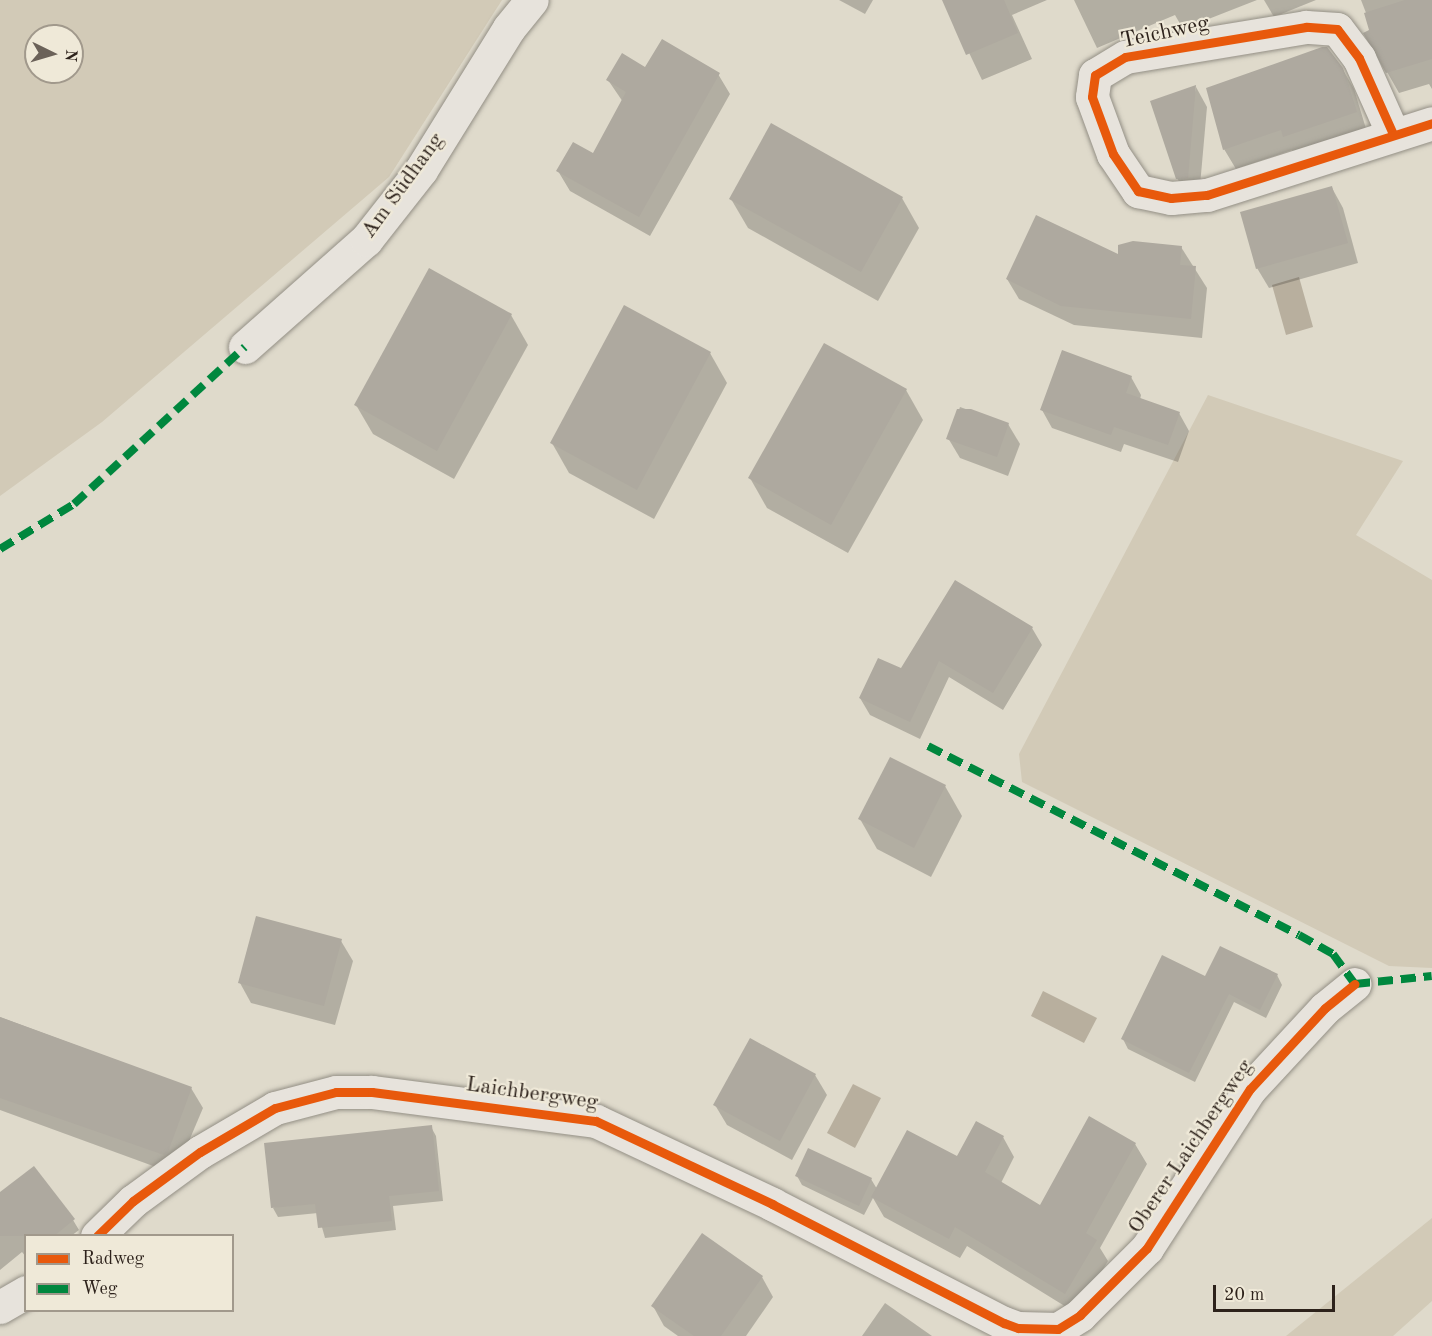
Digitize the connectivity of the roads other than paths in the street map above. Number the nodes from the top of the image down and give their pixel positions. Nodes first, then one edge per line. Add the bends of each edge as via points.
1 (532, 0) edge
2 (1432, 123) edge
3 (1393, 134) junction
4 (245, 347) dead end
5 (1355, 984) dead end
6 (99, 1234) edge
7 (24, 1293) edge
8 (0, 1307) edge
9 (1059, 1333) edge

1 - 4 street, Am Südhang via 509,28 421,170 366,240
2 - 3 street, Teichweg
3 - 3 street, Teichweg via 1207,195 1171,198 1138,191 1113,154 1092,97 1095,75 1125,57 1306,27 1337,29 1359,58
5 - 9 street, Oberer Laichbergweg via 1325,1008 1250,1089 1147,1248
6 - 9 street, Laichbergweg via 133,1201 200,1152 275,1108 336,1092 372,1092 596,1121 772,1204 1004,1323
7 - 8 street

